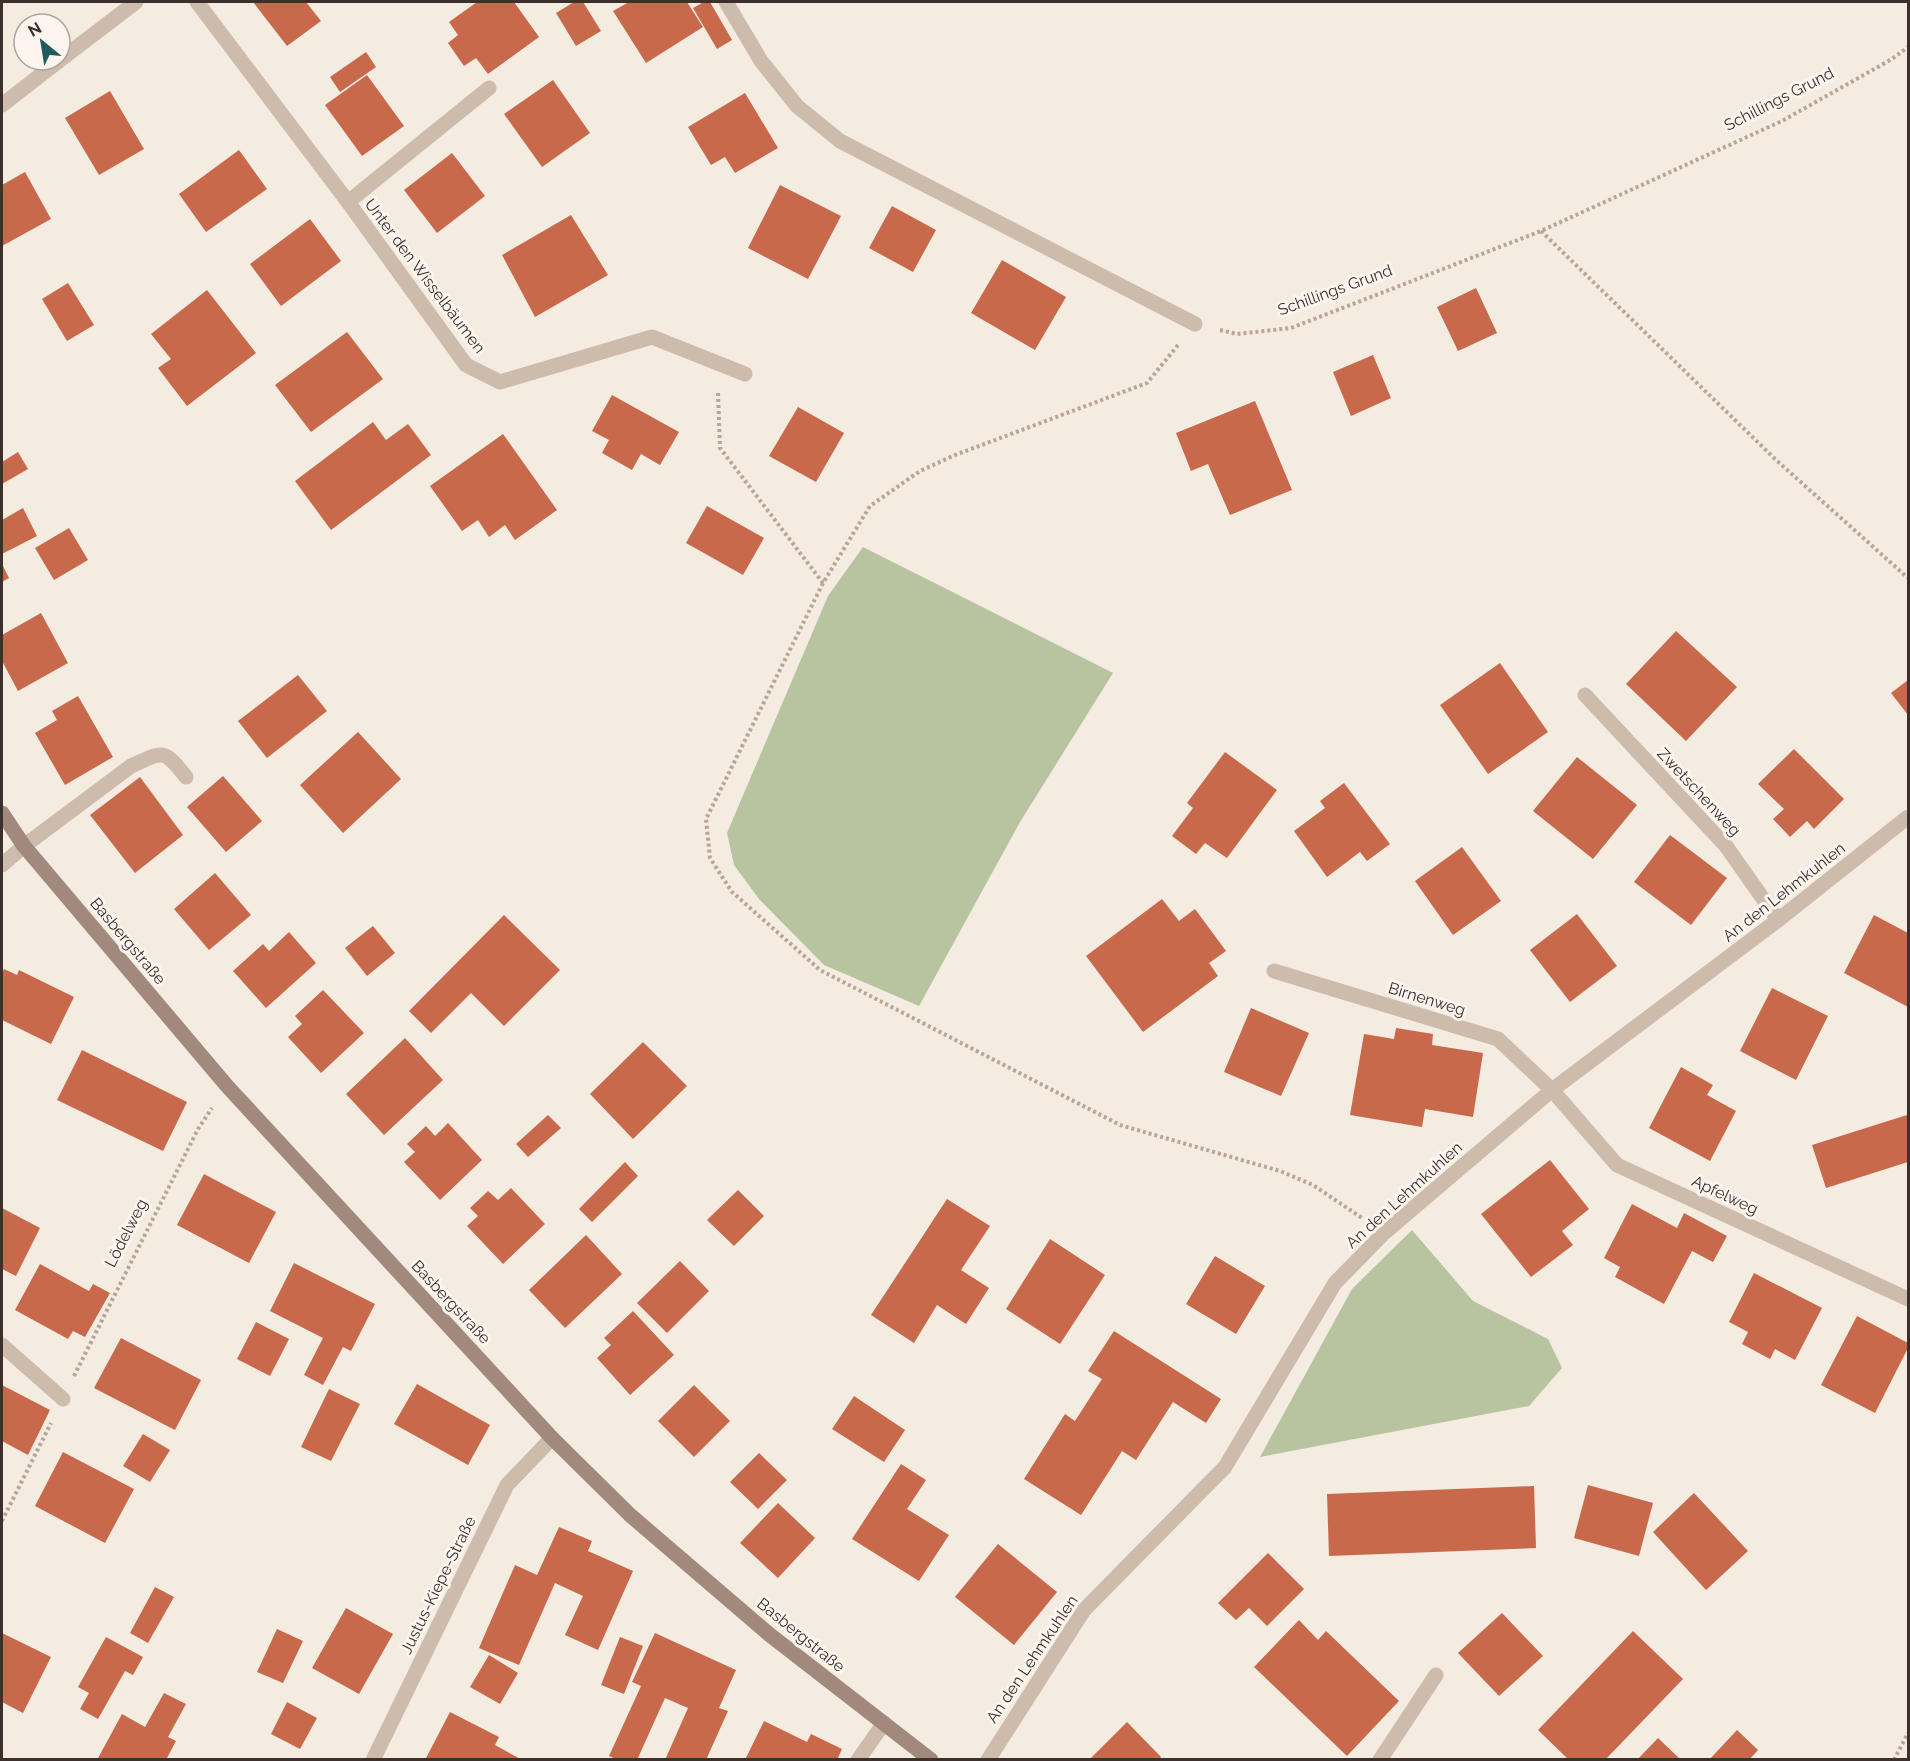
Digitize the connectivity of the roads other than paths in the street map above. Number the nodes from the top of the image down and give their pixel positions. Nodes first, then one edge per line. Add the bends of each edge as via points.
1 (136, 2) edge
2 (197, 2) edge
3 (726, 2) edge
4 (72, 51) edge
5 (45, 72) edge
6 (489, 88) dead end
7 (2, 105) edge
8 (348, 202) junction
9 (1195, 324) road end
10 (745, 375) dead end
11 (1585, 695) dead end
12 (186, 777) dead end
13 (2, 813) edge
14 (1908, 817) edge
15 (24, 846) junction
16 (2, 865) edge
17 (1779, 920) junction
18 (1274, 971) dead end
19 (1552, 1089) junction
20 (1908, 1299) edge
21 (2, 1345) edge
22 (63, 1399) road end
23 (552, 1438) junction
24 (1436, 1675) dead end
25 (884, 1724) junction
26 (373, 1760) edge
27 (858, 1760) edge
28 (931, 1760) edge
29 (988, 1760) edge
30 (1380, 1760) edge

1 - 4 street
2 - 8 street, Unter den Wisselbäumen
3 - 9 street via 761,61 797,106 840,141
5 - 7 street
6 - 8 street
8 - 10 street, Unter den Wisselbäumen via 466,365 500,382 652,337
11 - 17 street, Zwetschenweg via 1726,846
12 - 15 street via 170,757 149,757 131,766
13 - 15 main road, Basbergstraße
14 - 17 street, An den Lehmkuhlen
15 - 16 street
15 - 23 main road, Basbergstraße via 227,1086
17 - 19 street, An den Lehmkuhlen
18 - 19 street, Birnenweg via 1498,1039
19 - 20 street, Apfelweg via 1617,1165
19 - 29 street, An den Lehmkuhlen via 1384,1233 1335,1283 1225,1467 1084,1610
21 - 22 street
23 - 25 main road, Basbergstraße via 630,1515 770,1635
23 - 26 street, Justus-Kiepe-Straße via 507,1485
24 - 30 street
25 - 27 street
25 - 28 main road, Basbergstraße

